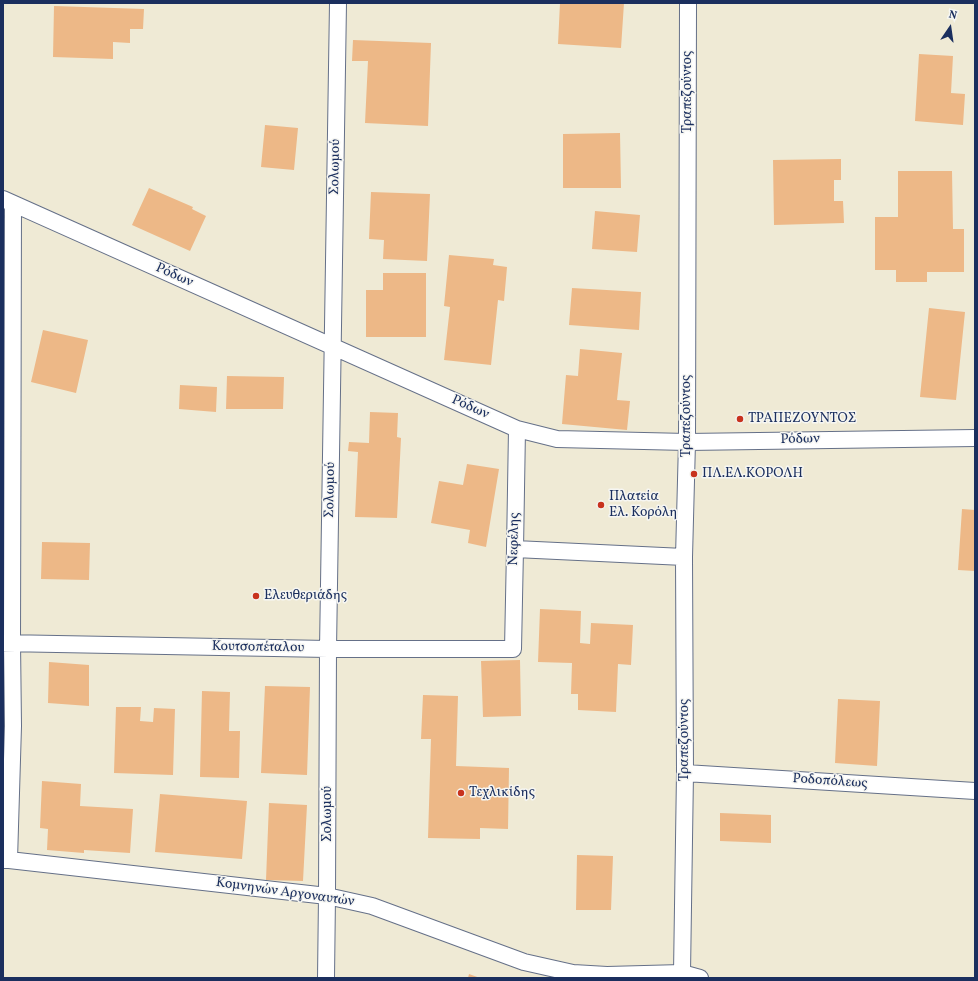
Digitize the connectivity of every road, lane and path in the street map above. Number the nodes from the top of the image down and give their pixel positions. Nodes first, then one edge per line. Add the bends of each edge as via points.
1 (338, 3) edge
2 (688, 3) edge
3 (8, 201) edge
4 (333, 347) junction
5 (516, 429) junction
6 (975, 438) edge
7 (687, 442) junction
8 (516, 549) junction
9 (684, 557) junction
10 (8, 643) edge
11 (328, 649) junction
12 (513, 649) joint
13 (685, 773) junction
14 (975, 791) edge
15 (6, 860) edge
16 (327, 896) junction
17 (682, 973) junction
18 (573, 976) edge
19 (326, 978) edge
20 (700, 978) edge

1 - 4 street, Σολωμού
2 - 7 street, Τραπεζούντος
3 - 4 street, Ρόδων
3 - 10 street
4 - 5 street, Ρόδων
4 - 11 street, Σολωμού
5 - 7 street, Ρόδων via 557,439
5 - 8 street, Νεφέλης
6 - 7 street, Ρόδων
7 - 9 street, Τραπεζούντος
8 - 9 street
8 - 12 street, Νεφέλης
9 - 13 street, Τραπεζούντος
10 - 11 street, Κουτσοπέταλου
10 - 15 street via 13,726
11 - 12 street, Κουτσοπέταλου
11 - 16 street, Σολωμού
13 - 14 street, Ροδοπόλεως
13 - 17 street, Τραπεζούντος
15 - 16 street, Κομνηνών Αργοναυτών
16 - 18 street, Κομνηνών Αργοναυτών via 372,906 524,962
16 - 19 street, Σολωμού
17 - 18 street, Κομνηνών Αργοναυτών
17 - 20 street, Κομνηνών Αργοναυτών

